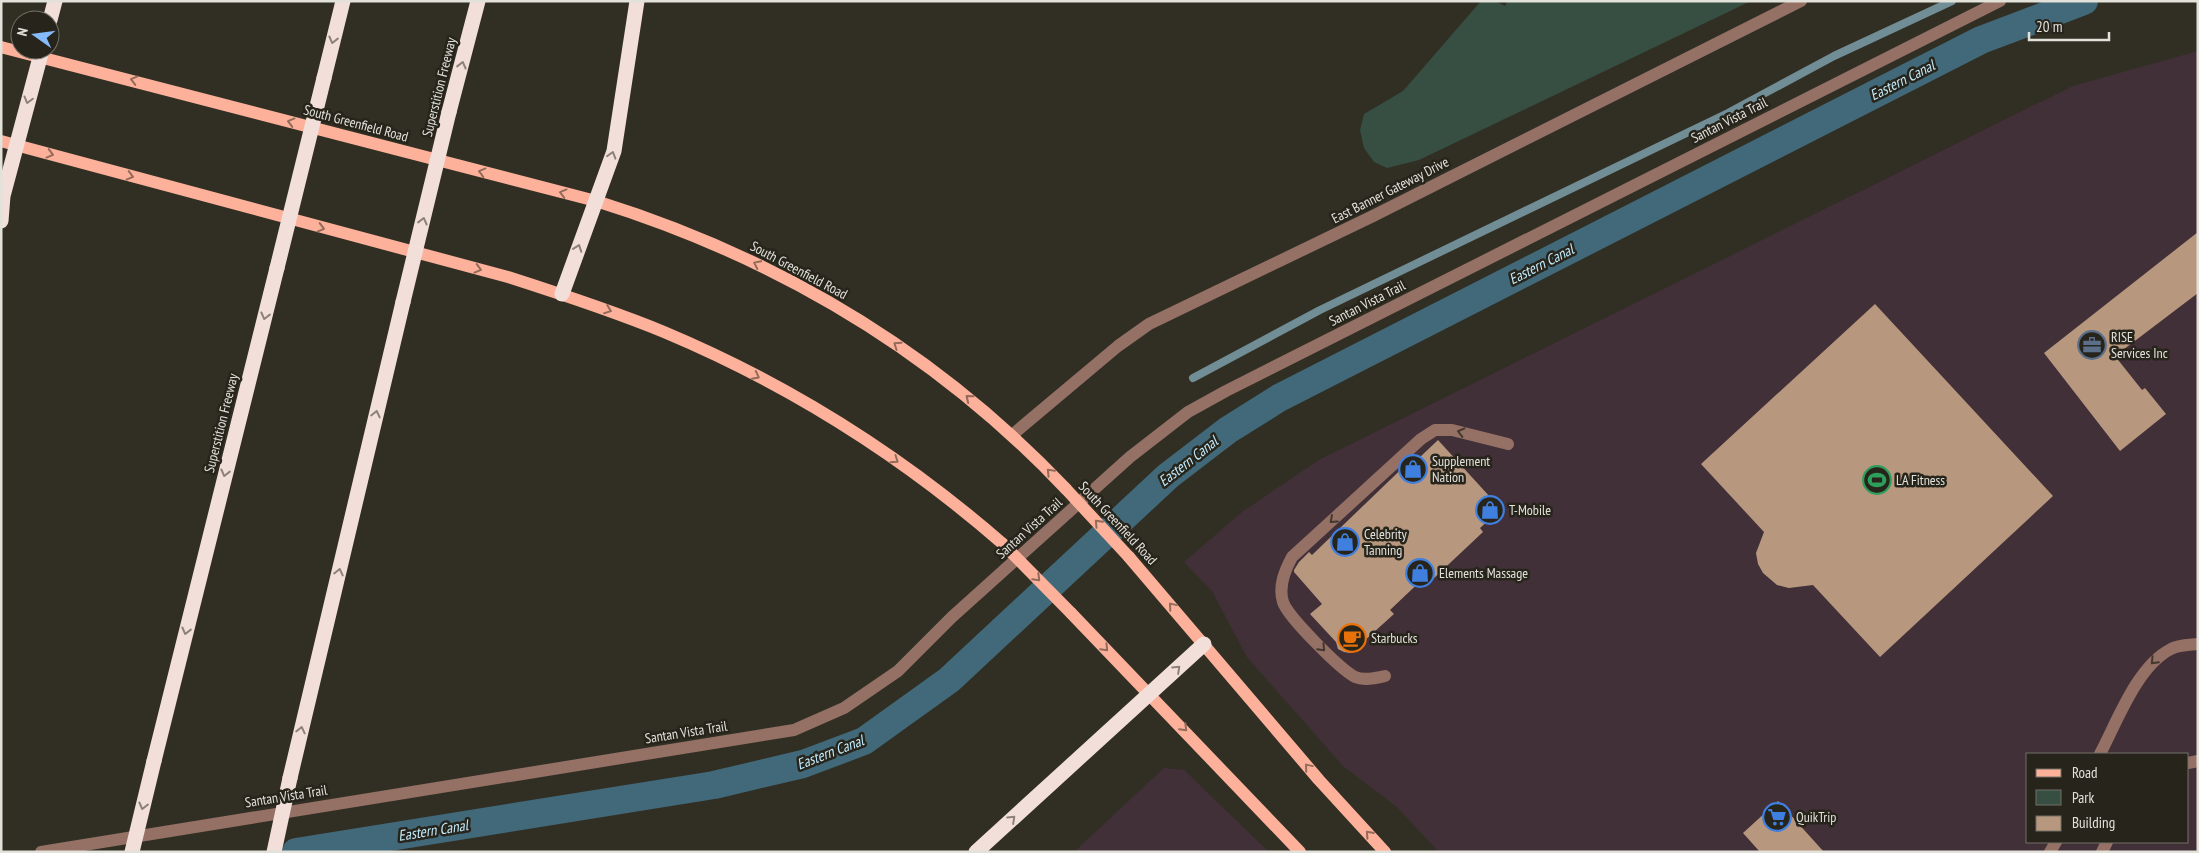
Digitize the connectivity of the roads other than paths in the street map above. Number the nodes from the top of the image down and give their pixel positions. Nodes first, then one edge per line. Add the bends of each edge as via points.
1 (343, 1) edge
2 (478, 1) edge
3 (637, 1) edge
4 (1801, 1) edge
5 (2000, 1) edge
6 (60, 58) edge
7 (39, 60) edge
8 (9, 143) edge
9 (596, 201) junction
10 (1, 222) edge
11 (562, 294) junction
12 (1012, 435) junction
13 (1508, 444) dead end
14 (1204, 644) junction
15 (2198, 644) edge
16 (1385, 676) dead end
17 (1150, 694) junction
18 (2101, 753) edge
19 (41, 852) edge
20 (132, 852) edge
21 (274, 852) edge
22 (976, 852) edge
23 (1300, 852) edge
24 (1385, 852) edge

1 -> 20 highway, Superstition Freeway, bridge
21 -> 2 highway, Superstition Freeway, bridge via 403,302
9 -> 3 highway via 614,151
4 - 12 street, East Banner Gateway Drive via 1373,216 1149,324
5 - 19 street, Santan Vista Trail via 1188,412 1130,457 952,617 898,671 844,708 794,730
9 -> 6 main road, South Greenfield Road
7 -> 8 highway
8 - 10 highway
8 -> 11 main road
11 -> 9 highway
12 -> 9 main road, South Greenfield Road via 937,372 855,316 721,246
11 -> 17 main road, bridge via 665,332 787,392 850,428 1003,544
14 -> 12 main road, South Greenfield Road, bridge via 1129,557
13 -> 16 street via 1452,430 1435,430 1421,439 1292,557 1285,570 1281,593 1290,614 1342,668 1356,678
17 -> 14 highway
24 -> 14 main road, South Greenfield Road via 1319,780
15 -> 18 street via 2173,648 2158,656 2143,673
22 -> 17 highway
17 -> 23 main road

